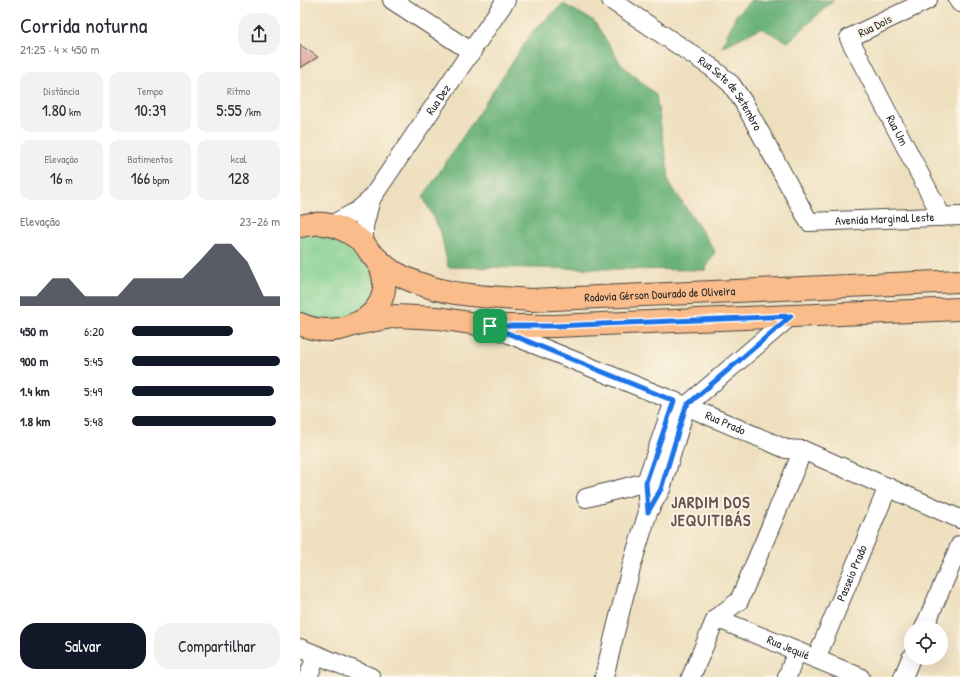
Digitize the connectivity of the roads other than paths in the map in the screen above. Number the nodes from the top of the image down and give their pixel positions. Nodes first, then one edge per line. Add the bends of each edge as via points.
1 (392, 0) edge
2 (506, 0) edge
3 (611, 0) edge
4 (928, 0) edge
5 (958, 0) edge
6 (960, 3) edge
7 (852, 45) joint
8 (472, 52) junction
9 (371, 199) junction
10 (960, 216) edge
11 (942, 217) junction
12 (809, 222) joint
13 (331, 225) junction
14 (300, 226) edge
15 (367, 248) junction
16 (960, 281) edge
17 (960, 309) edge
18 (791, 316) junction
19 (300, 324) edge
20 (356, 324) junction
21 (490, 326) junction
22 (322, 330) junction
23 (300, 335) edge
24 (680, 404) junction
25 (803, 450) junction
26 (653, 486) junction
27 (888, 487) junction
28 (586, 498) dead end
29 (960, 519) edge
30 (960, 545) edge
31 (716, 618) junction
32 (927, 621) edge
33 (300, 648) edge
34 (798, 651) junction
35 (317, 655) junction
36 (816, 659) junction
37 (908, 665) edge
38 (308, 677) edge
39 (371, 677) edge
40 (604, 677) edge
41 (690, 677) edge
42 (787, 677) edge
43 (860, 677) edge
44 (903, 677) edge

1 - 8 street
2 - 8 street, Rua Dez
3 - 12 street, Rua Sete de Setembro via 711,67 731,84
4 - 7 street, Rua Dois via 849,38
5 - 6 street
7 - 11 street, Rua Um
8 - 9 street, Rua Dez
9 - 13 street, Rua Dez via 357,211
9 - 15 street, Rua Dez via 364,226
10 - 11 street, Avenida Marginal Leste
11 - 12 street, Avenida Marginal Leste
13 - 14 main road
13 - 15 main road, Rodovia Gérson Dourado de Oliveira via 350,233
15 - 16 main road, Rodovia Gérson Dourado de Oliveira via 392,270 431,288 461,295 531,300
15 - 20 main road via 380,266 383,293 380,305 370,316
17 - 18 main road
18 - 21 main road via 554,326
18 - 24 street
19 - 22 main road
20 - 21 main road via 396,316 438,318
20 - 22 main road
21 - 24 street, Rua Prado
22 - 23 street
24 - 25 street, Rua Prado via 786,449
24 - 26 street
25 - 27 street, Rua Prado
25 - 31 street via 739,602
26 - 28 street
26 - 40 street
27 - 29 street, Rua Prado
27 - 36 street, Passeio Prado
30 - 32 street
31 - 34 street, Rua Jequié
31 - 41 street
33 - 35 street
34 - 36 street, Rua Jequié
34 - 42 street
35 - 38 street
35 - 39 street
36 - 43 street, Rua Jequié
37 - 44 street

